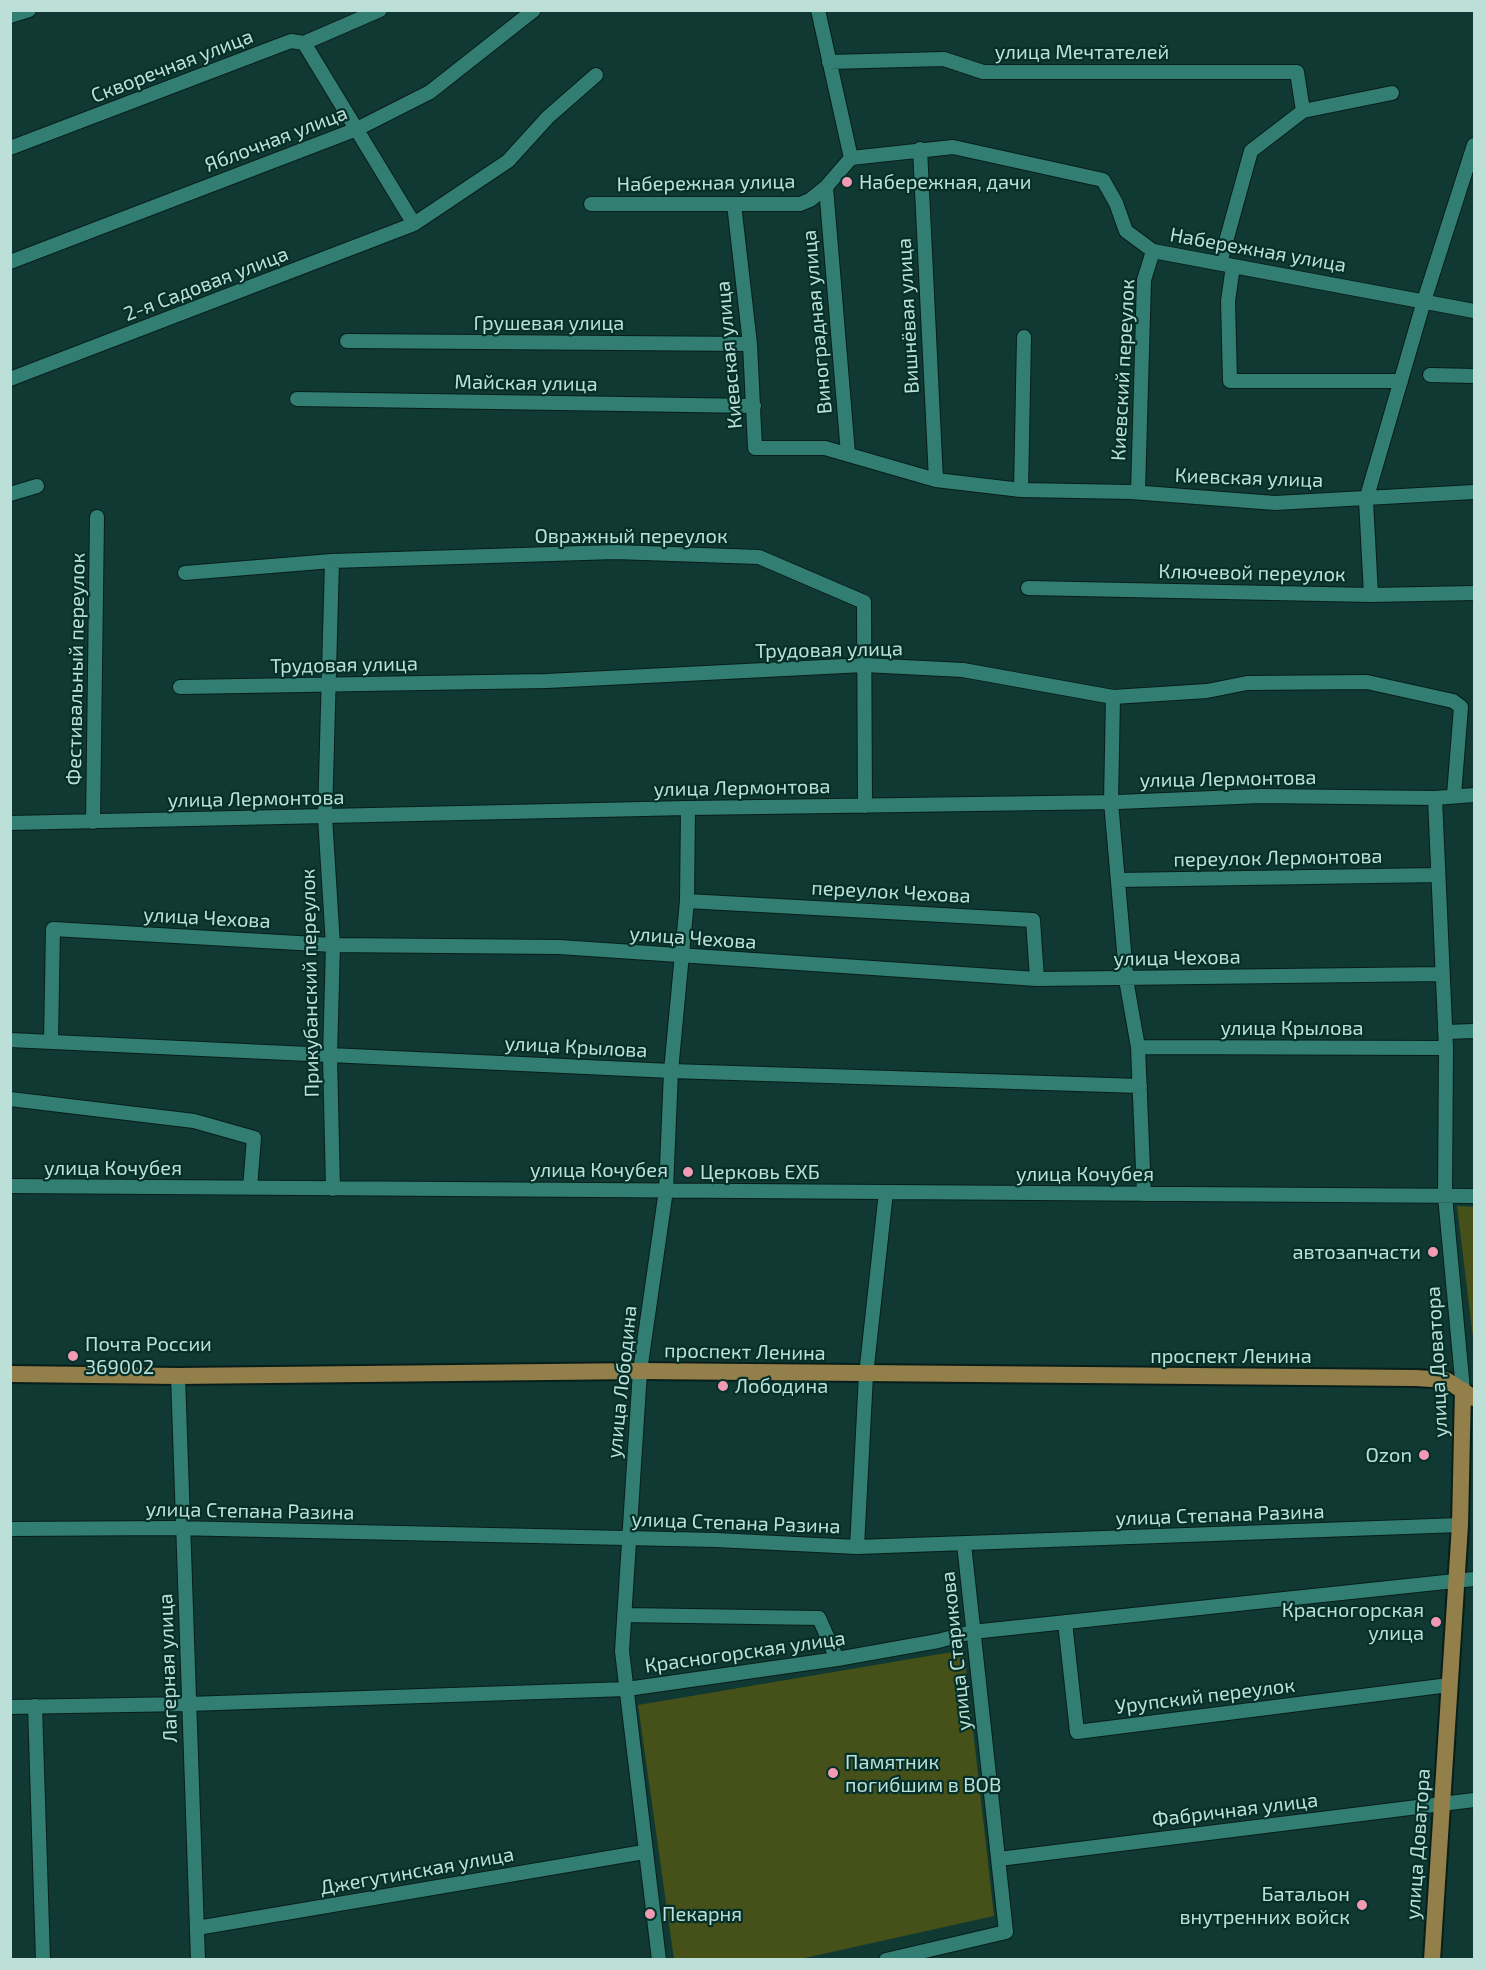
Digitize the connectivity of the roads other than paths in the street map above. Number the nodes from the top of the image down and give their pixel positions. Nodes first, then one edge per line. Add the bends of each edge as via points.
1 (29, 10) edge
2 (380, 10) edge
3 (534, 10) edge
4 (818, 10) edge
5 (10, 16) edge
6 (304, 43) junction
7 (829, 62) junction
8 (596, 75) dead end
9 (1392, 93) dead end
10 (1303, 111) junction
11 (357, 129) junction
12 (1474, 145) edge
13 (10, 148) edge
14 (920, 149) junction
15 (851, 159) junction
16 (826, 187) junction
17 (591, 204) dead end
18 (734, 204) junction
19 (414, 224) junction
20 (1153, 251) junction
21 (10, 262) edge
22 (1227, 264) junction
23 (1424, 301) junction
24 (1474, 311) edge
25 (1024, 337) dead end
26 (347, 341) dead end
27 (750, 344) junction
28 (1430, 375) dead end
29 (1474, 376) edge
30 (10, 379) edge
31 (1401, 381) junction
32 (297, 399) dead end
33 (754, 406) junction
34 (848, 454) junction
35 (936, 480) junction
36 (37, 486) dead end
37 (1021, 490) junction
38 (1138, 492) junction
39 (1474, 492) edge
40 (10, 495) edge
41 (1366, 500) junction
42 (97, 517) dead end
43 (332, 561) junction
44 (185, 573) dead end
45 (1028, 588) dead end
46 (1474, 593) edge
47 (1371, 595) junction
48 (864, 665) junction
49 (328, 684) junction
50 (180, 687) dead end
51 (1113, 697) junction
52 (1467, 717) edge
53 (1454, 795) junction
54 (1474, 795) edge
55 (1435, 798) junction
56 (1111, 802) junction
57 (866, 806) junction
58 (688, 808) junction
59 (325, 817) junction
60 (93, 822) junction
61 (10, 823) edge
62 (1438, 875) junction
63 (1118, 880) junction
64 (687, 901) junction
65 (333, 945) junction
66 (683, 957) junction
67 (1443, 974) junction
68 (1127, 978) junction
69 (1037, 979) junction
70 (1474, 1031) edge
71 (1445, 1032) junction
72 (10, 1040) edge
73 (51, 1041) junction
74 (1138, 1047) junction
75 (1446, 1048) junction
76 (330, 1056) junction
77 (670, 1071) junction
78 (1140, 1086) junction
79 (10, 1099) edge
80 (10, 1186) edge
81 (250, 1188) junction
82 (333, 1189) junction
83 (666, 1190) junction
84 (886, 1192) junction
85 (1144, 1194) junction
86 (1445, 1196) junction
87 (1474, 1196) edge
88 (640, 1371) junction
89 (10, 1374) edge
90 (866, 1374) junction
91 (178, 1376) junction
92 (1469, 1394) edge
93 (1460, 1525) junction
94 (10, 1529) edge
95 (184, 1529) junction
96 (629, 1538) junction
97 (964, 1544) junction
98 (857, 1547) junction
99 (1474, 1579) edge
100 (1455, 1581) junction
101 (624, 1615) junction
102 (1065, 1622) junction
103 (972, 1632) junction
104 (837, 1659) junction
105 (1449, 1685) junction
106 (627, 1689) junction
107 (188, 1704) junction
108 (35, 1706) junction
109 (10, 1707) edge
110 (1474, 1800) edge
111 (1441, 1804) junction
112 (644, 1852) junction
113 (999, 1859) junction
114 (197, 1928) junction
115 (43, 1959) edge
116 (198, 1959) edge
117 (659, 1959) edge
118 (886, 1959) edge
119 (1431, 1959) edge

1 - 5 street
2 - 6 street, Скворечная улица
3 - 11 street, Яблочная улица via 430,92
4 - 7 street
6 - 11 street
6 - 13 street, Скворечная улица via 291,41
7 - 10 street, улица Мечтателей via 944,59 983,72 1297,72
7 - 15 street
8 - 19 street, 2-я Садовая улица via 548,117 508,161
9 - 10 street
10 - 22 street via 1251,151
11 - 19 street
11 - 21 street, Яблочная улица
12 - 23 street
14 - 15 street, Набережная улица
14 - 20 street, Набережная улица via 953,147 1103,180 1126,231
14 - 35 street, Вишнёвая улица
15 - 16 street, Набережная улица
16 - 18 street, Набережная улица via 800,204
16 - 34 street, Виноградная улица
17 - 18 street, Набережная улица
18 - 27 street, Киевская улица
19 - 30 street, 2-я Садовая улица
20 - 22 street, Набережная улица
20 - 38 street, Киевский переулок via 1144,280
22 - 23 street, Набережная улица
22 - 31 street via 1230,381
23 - 24 street, Набережная улица
23 - 31 street
25 - 37 street
26 - 27 street, Грушевая улица
27 - 33 street, Киевская улица
28 - 29 street
31 - 41 street
32 - 33 street, Майская улица
33 - 34 street, Киевская улица via 755,448 825,448
34 - 35 street, Киевская улица
35 - 37 street, Киевская улица
36 - 40 street
37 - 38 street, Киевская улица
38 - 41 street, Киевская улица via 1275,503
39 - 41 street, Киевская улица
41 - 47 street
42 - 60 street, Фестивальный переулок
43 - 44 street, Овражный переулок
43 - 48 street, Овражный переулок via 615,552 759,558 864,602
43 - 49 street, Прикубанский переулок
45 - 47 street, Ключевой переулок
46 - 47 street, Ключевой переулок
48 - 49 street, Трудовая улица via 547,681
48 - 51 street, Трудовая улица via 963,670
48 - 57 street, Овражный переулок
49 - 50 street, Трудовая улица
49 - 59 street, Прикубанский переулок
51 - 52 street, Трудовая улица via 1207,691 1247,683 1367,682 1453,701
51 - 56 street
52 - 53 street, Трудовая улица
53 - 54 street, улица Лермонтова
53 - 55 street, улица Лермонтова
55 - 56 street, улица Лермонтова via 1261,796
55 - 62 street, улица Доватора
56 - 57 street, улица Лермонтова
56 - 63 street
57 - 58 street, улица Лермонтова
58 - 59 street, улица Лермонтова
58 - 64 street, улица Лободина
59 - 60 street, улица Лермонтова
59 - 65 street, Прикубанский переулок
60 - 61 street, улица Лермонтова
62 - 63 street, переулок Лермонтова
62 - 67 street, улица Доватора
63 - 68 street
64 - 66 street, улица Лободина
64 - 69 street, переулок Чехова via 1034,920
65 - 66 street, улица Чехова via 559,947
65 - 73 street, улица Чехова via 53,929
65 - 76 street, Прикубанский переулок
66 - 69 street, улица Чехова
66 - 77 street, улица Лободина
67 - 68 street, улица Чехова
67 - 71 street, улица Доватора
68 - 69 street, улица Чехова
68 - 74 street
70 - 71 street
71 - 75 street, улица Доватора
72 - 73 street, улица Крылова
73 - 76 street, улица Крылова
74 - 75 street, улица Крылова
74 - 78 street
75 - 86 street, улица Доватора
76 - 77 street, улица Крылова
76 - 82 street, Прикубанский переулок
77 - 78 street, улица Крылова
77 - 83 street, улица Лободина
78 - 85 street
79 - 81 street via 194,1121 254,1138
80 - 81 street, улица Кочубея
81 - 82 street, улица Кочубея
82 - 83 street, улица Кочубея
83 - 84 street, улица Кочубея
83 - 88 street, улица Лободина
84 - 85 street, улица Кочубея
84 - 90 street
85 - 86 street, улица Кочубея
86 - 87 street, улица Кочубея
86 - 92 street, улица Доватора
88 - 90 main road, проспект Ленина
88 - 91 main road, проспект Ленина
88 - 96 street, улица Лободина
89 - 91 main road, проспект Ленина
90 - 92 main road, проспект Ленина via 1416,1378 1446,1380
90 - 98 street
91 - 95 street, Лагерная улица
92 - 93 main road, улица Доватора
93 - 97 street, улица Степана Разина
93 - 100 main road, улица Доватора
94 - 95 street, улица Степана Разина
95 - 96 street, улица Степана Разина
95 - 107 street, Лагерная улица
96 - 98 street, улица Степана Разина
96 - 101 street, улица Лободина
97 - 98 street, улица Степана Разина
97 - 103 street, улица Старикова
99 - 100 street
100 - 102 street, Красногорская улица
100 - 105 main road, улица Доватора
101 - 104 street via 819,1618
101 - 106 street, улица Лободина via 622,1651
102 - 103 street, Красногорская улица
102 - 105 street, Урупский переулок via 1077,1732
103 - 104 street, Красногорская улица
103 - 113 street, улица Старикова
104 - 106 street, Красногорская улица
105 - 111 main road, улица Доватора
106 - 107 street, Красногорская улица
106 - 112 street, улица Лободина
107 - 108 street, Красногорская улица
107 - 114 street, Лагерная улица
108 - 109 street, Красногорская улица
108 - 115 street
110 - 111 street, Фабричная улица
111 - 113 street, Фабричная улица
111 - 119 main road, улица Доватора
112 - 114 street, Джегутинская улица
112 - 117 street, улица Лободина
113 - 118 street, улица Старикова via 1006,1932
114 - 116 street, Лагерная улица

